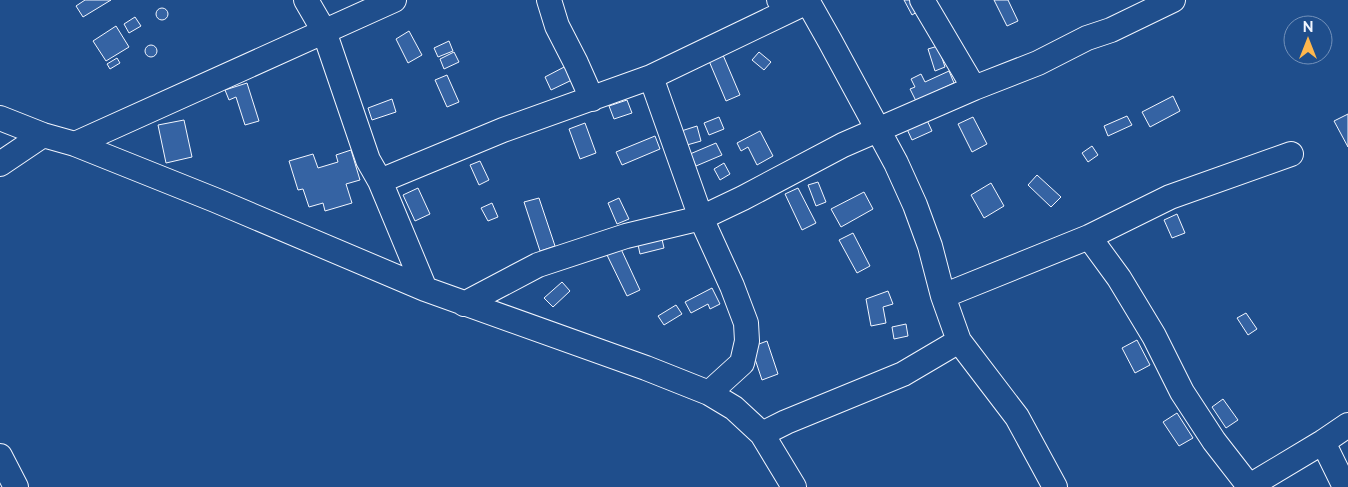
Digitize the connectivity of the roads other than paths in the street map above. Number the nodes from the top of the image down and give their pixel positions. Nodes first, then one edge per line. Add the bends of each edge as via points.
1 (306, 0) edge
2 (394, 0) edge
3 (549, 0) edge
4 (779, 0) edge
5 (922, 0) edge
6 (1173, 0) edge
7 (810, 1) edge
8 (324, 31) junction
9 (651, 77) junction
10 (974, 88) junction
11 (592, 99) junction
12 (0, 118) edge
13 (878, 130) junction
14 (43, 135) junction
15 (74, 144) junction
16 (1292, 154) dead end
17 (0, 164) edge
18 (380, 181) junction
19 (701, 218) junction
20 (1089, 237) junction
21 (425, 288) junction
22 (943, 296) junction
23 (464, 304) junction
24 (959, 341) junction
25 (709, 393) junction
26 (1348, 425) edge
27 (762, 434) junction
28 (1323, 442) junction
29 (0, 456) edge
30 (16, 487) edge
31 (794, 487) edge
32 (1055, 487) edge
33 (1248, 487) edge
34 (1345, 487) edge

1 - 8 street
2 - 8 street
3 - 11 street via 557,26
4 - 7 street
5 - 10 street
6 - 10 street via 1038,63
7 - 9 street
7 - 13 street
8 - 15 street
8 - 18 street via 368,160
9 - 11 street
9 - 19 street
10 - 13 street
11 - 18 street via 503,130
12 - 14 street
13 - 19 street
13 - 22 street via 915,205
14 - 15 street
14 - 17 street
15 - 21 street
16 - 20 street via 1170,197
18 - 21 street
19 - 23 street via 626,236 538,265
19 - 25 street via 746,323 747,342 742,363
20 - 22 street
20 - 33 street via 1119,278 1154,336 1182,392
21 - 23 street
22 - 24 street
23 - 25 street
24 - 27 street via 904,374
24 - 32 street via 1017,417
25 - 27 street via 734,408
26 - 28 street
27 - 31 street
28 - 33 street
28 - 34 street
29 - 30 street

